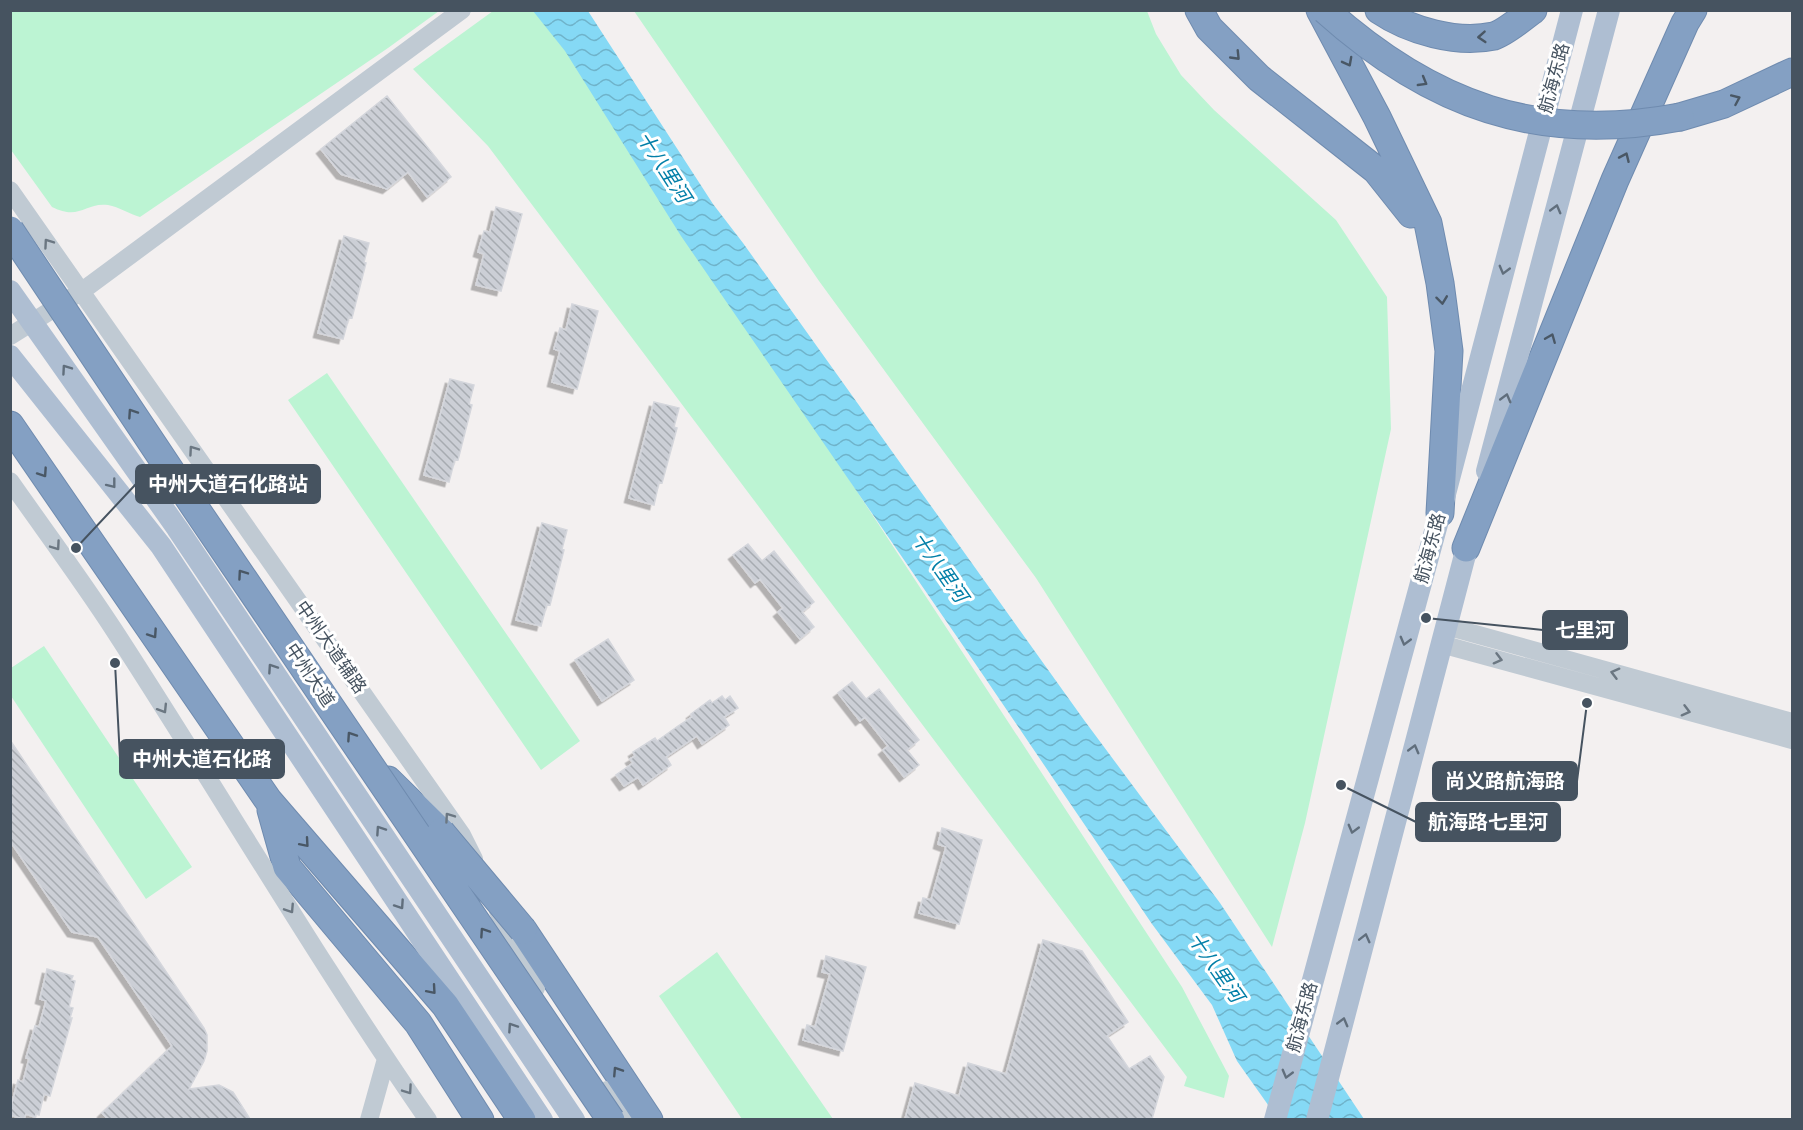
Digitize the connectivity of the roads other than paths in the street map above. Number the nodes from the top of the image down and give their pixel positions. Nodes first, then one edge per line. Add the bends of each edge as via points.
1 (462, 10) edge
2 (1199, 10) edge
3 (1320, 10) edge
4 (1325, 10) edge
5 (1379, 10) edge
6 (1533, 10) edge
7 (1572, 10) edge
8 (1609, 10) edge
9 (1693, 10) edge
10 (1792, 72) edge
11 (10, 190) edge
12 (10, 230) edge
13 (1435, 254) junction
14 (10, 291) edge
15 (82, 291) junction
16 (33, 322) junction
17 (10, 336) edge
18 (10, 356) edge
19 (10, 425) edge
20 (10, 481) edge
21 (1440, 513) junction
22 (1466, 548) junction
23 (1443, 635) junction
24 (1792, 722) edge
25 (1792, 740) edge
26 (369, 761) junction
27 (268, 800) junction
28 (386, 1059) junction
29 (369, 1119) edge
30 (428, 1119) edge
31 (480, 1119) edge
32 (522, 1119) edge
33 (542, 1119) edge
34 (574, 1119) edge
35 (611, 1119) edge
36 (627, 1119) edge
37 (649, 1119) edge
38 (1275, 1119) edge
39 (1317, 1119) edge

1 - 15 street
2 -> 13 highway via 1209,28 1259,78 1376,170 1416,221
3 -> 13 highway via 1428,223
4 -> 10 highway, bridge via 1356,38 1423,82 1459,100 1513,116 1581,125 1645,124 1724,104
6 -> 5 highway via 1496,36 1466,38 1424,32
7 -> 21 main road, 航海东路
22 -> 8 main road, 航海东路
22 -> 9 highway via 1615,180
15 -> 11 street, 中州大道辅路
26 -> 12 highway, 中州大道, bridge
13 -> 21 highway via 1449,351
14 - 16 main road, 中州大道
15 - 16 street
36 -> 15 street, 中州大道辅路 via 528,977 462,835
16 - 17 street
34 -> 16 main road, 中州大道 via 177,528
18 -> 33 main road via 162,546
19 -> 27 highway
20 -> 28 street via 113,629
21 -> 38 main road, 航海东路
22 - 23 main road, 航海东路
24 -> 23 street
23 -> 25 street
39 -> 23 main road, 航海东路
35 -> 26 highway, 中州大道, bridge
37 -> 26 highway, bridge via 523,930 441,832
27 - 31 highway via 287,867 418,1023
27 -> 32 highway via 445,1005
28 - 29 street
28 -> 30 street

